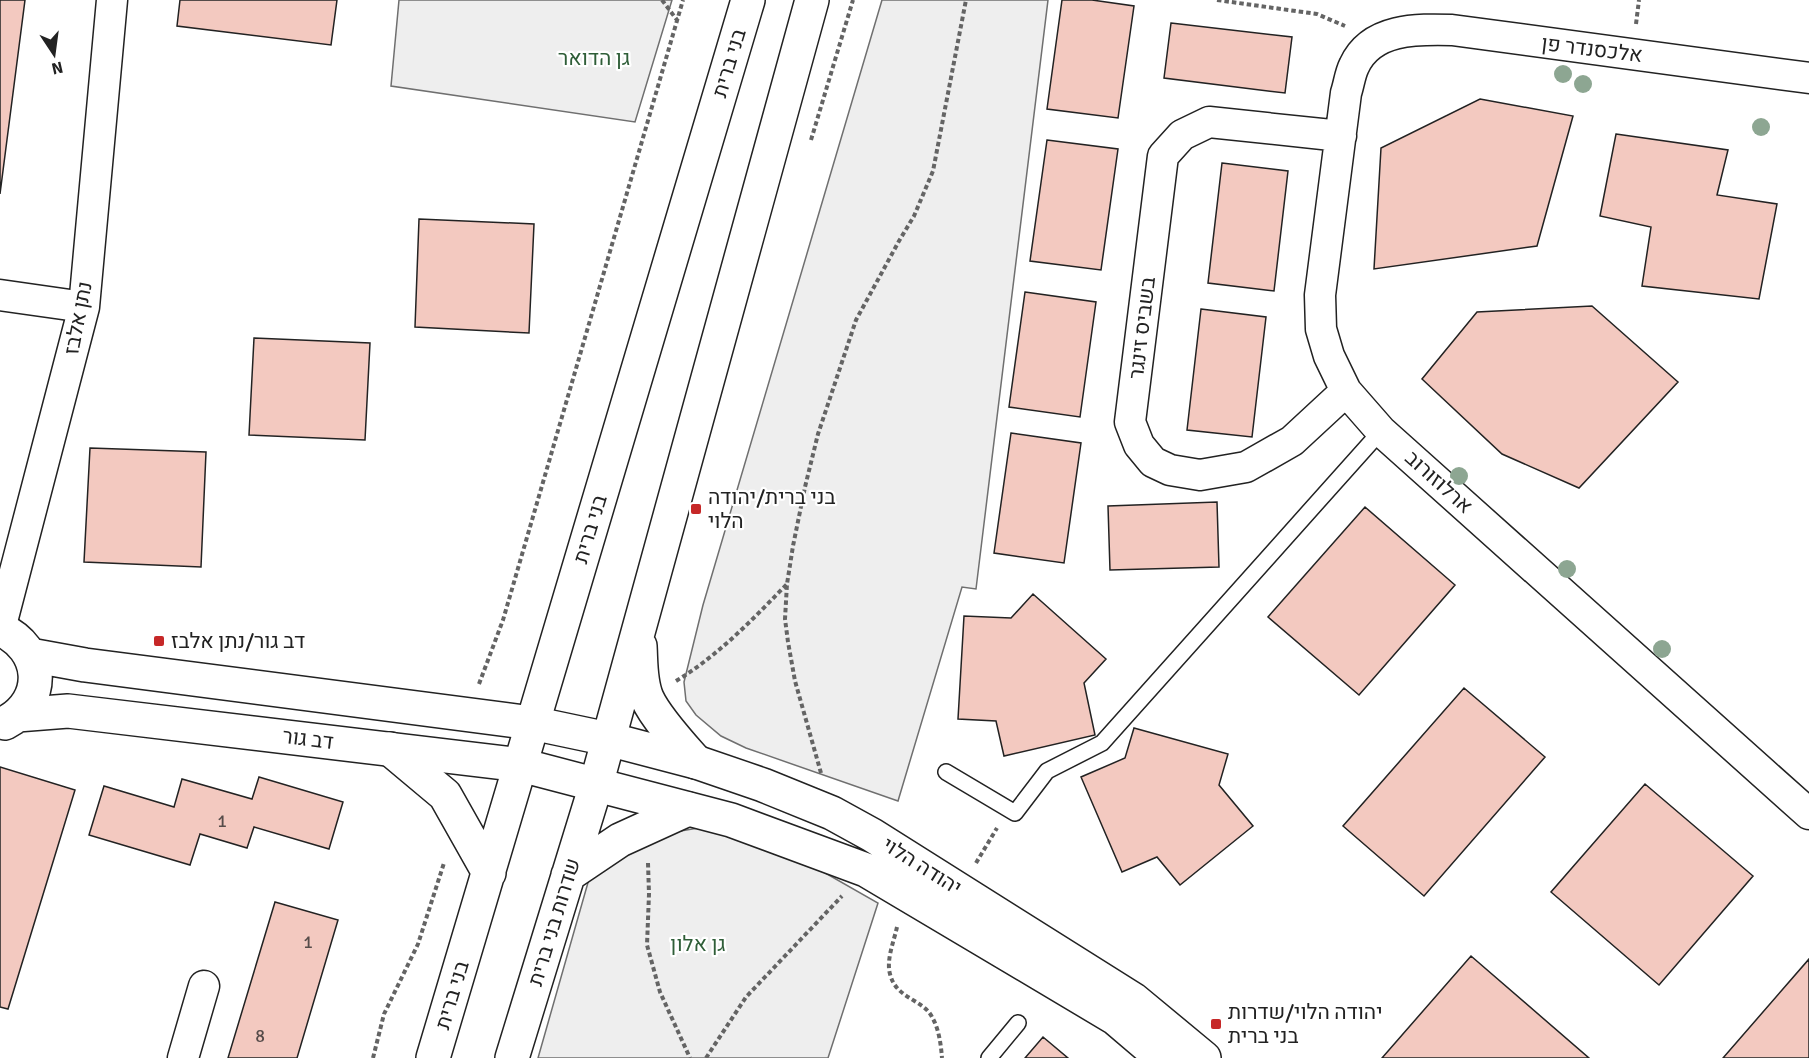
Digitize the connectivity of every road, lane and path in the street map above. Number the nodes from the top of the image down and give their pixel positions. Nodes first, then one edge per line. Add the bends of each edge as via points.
1 (112, 0) edge
2 (662, 0) edge
3 (683, 0) edge
4 (748, 0) edge
5 (812, 0) edge
6 (966, 0) edge
7 (1217, 0) edge
8 (677, 20) junction
9 (1377, 41) junction
10 (1809, 78) edge
11 (1341, 136) junction
12 (0, 295) edge
13 (84, 307) junction
14 (1347, 391) junction
15 (1381, 431) junction
16 (787, 584) junction
17 (639, 625) junction
18 (0, 629) edge
19 (30, 655) junction
20 (647, 698) junction
21 (468, 714) junction
22 (9, 720) edge
23 (532, 723) junction
24 (608, 739) junction
25 (390, 749) junction
26 (696, 762) junction
27 (521, 765) junction
28 (946, 772) dead end
29 (596, 785) junction
30 (688, 809) junction
31 (832, 813) junction
32 (1809, 814) edge
33 (637, 831) junction
34 (990, 840) dead end
35 (984, 850) dead end
36 (444, 856) dead end
37 (866, 870) junction
38 (489, 873) junction
39 (568, 875) junction
40 (913, 897) junction
41 (204, 986) dead end
42 (1018, 1023) dead end
43 (183, 1058) edge
44 (373, 1058) edge
45 (433, 1058) edge
46 (513, 1058) edge
47 (690, 1058) edge
48 (706, 1058) edge
49 (942, 1058) edge
50 (989, 1058) edge
51 (1162, 1058) edge
52 (1204, 1058) edge

1 - 13 street, נתן אלבז
2 - 8 path
3 - 8 path
4 - 23 main road, בני ברית
5 - 17 main road
6 - 16 path via 933,171 914,216 856,320 818,434
7 - 9 path via 1317,14
8 - 21 path via 503,620
9 - 10 street, אלכסנדר פן via 1403,31 1452,30
9 - 11 street, ארלוזורוב via 1354,65
11 - 14 street, ארלוזורוב via 1320,295 1329,356
11 - 14 street, בשביס זינגר via 1209,122 1182,135 1164,156 1130,422 1139,446 1153,462 1170,470 1200,475 1246,467 1292,441
12 - 13 street
13 - 18 street, נתן אלבז
14 - 15 street, ארלוזורוב
15 - 28 lane via 1102,743 1047,771 1015,813
15 - 32 street, ארלוזורוב
16 - 20 path via 742,631 693,670
16 - 31 path via 785,619 791,661
17 - 20 main road via 642,681
17 - 24 main road
18 - 19 main road via 18,639
19 - 21 main road
19 - 22 main road via 34,687 25,707
20 - 26 main road
21 - 23 main road
22 - 25 main road, דב גור via 68,711
23 - 24 main road
23 - 27 main road, בני ברית
24 - 26 main road, יהודה הלוי
24 - 29 main road
25 - 27 main road, דב גור
25 - 38 main road via 445,795
26 - 31 main road, יהודה הלוי
27 - 29 main road, דב גור
27 - 38 main road, בני ברית
29 - 30 main road, יהודה הלוי
29 - 39 main road, שדרות בני ברית
30 - 33 main road
30 - 37 main road, יהודה הלוי via 731,820
31 - 52 main road, יהודה הלוי via 1134,1000
33 - 39 main road
33 - 47 path via 647,862 647,945 660,992
34 - 35 path
36 - 44 path via 418,944 384,1014
37 - 40 main road, יהודה הלוי
37 - 48 path via 746,997
38 - 45 main road, בני ברית
39 - 46 main road, שדרות בני ברית
40 - 49 path via 897,926 890,973 897,990 932,1015
40 - 51 main road, יהודה הלוי via 1115,1018
41 - 43 street
42 - 50 lane

